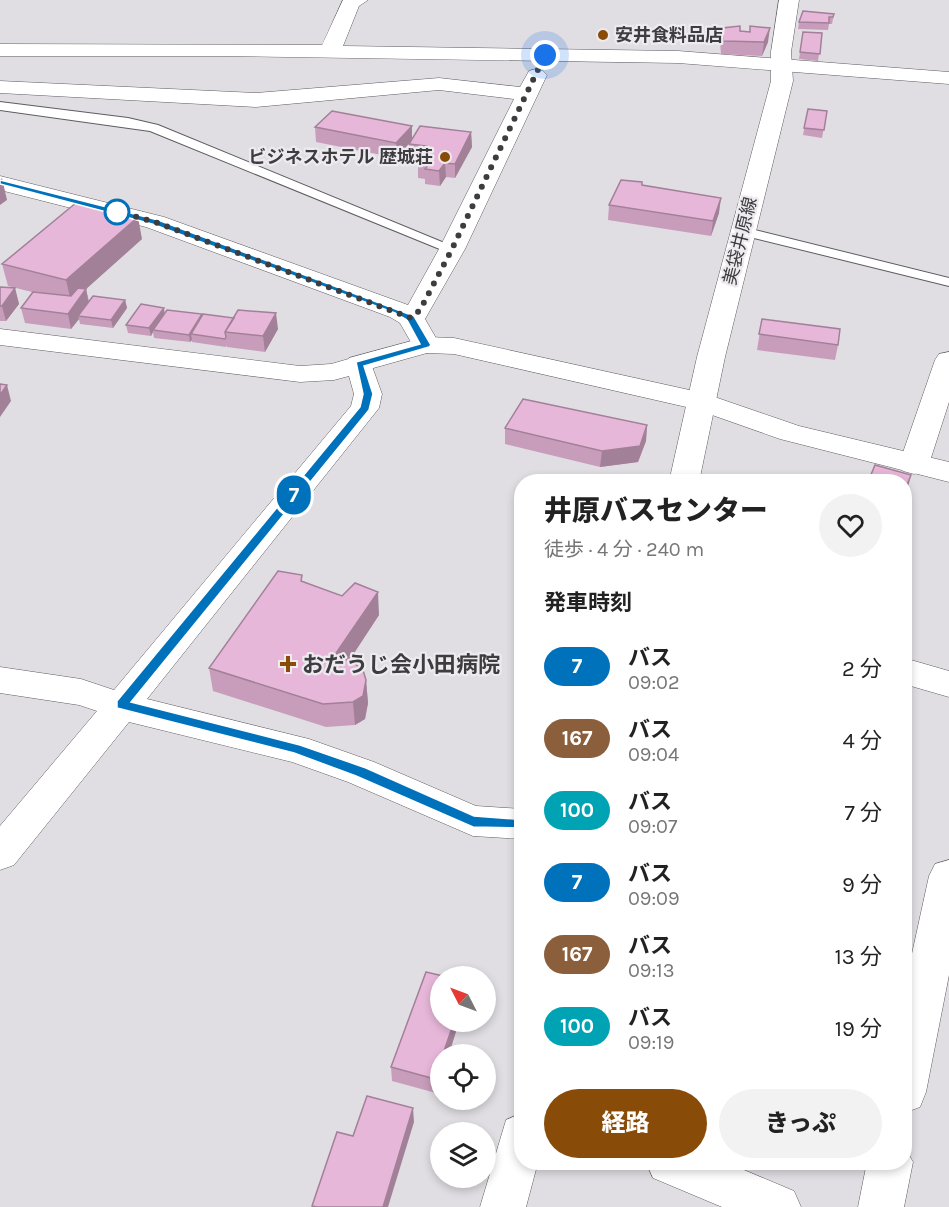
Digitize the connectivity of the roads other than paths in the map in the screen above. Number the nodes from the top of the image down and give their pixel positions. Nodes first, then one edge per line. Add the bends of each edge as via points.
1 (358, 0) edge
2 (789, 0) edge
3 (330, 51) junction
4 (2, 52) edge
5 (545, 55) junction
6 (783, 66) junction
7 (949, 78) edge
8 (0, 87) edge
9 (526, 94) junction
10 (0, 106) edge
11 (0, 183) edge
12 (743, 231) junction
13 (452, 249) junction
14 (949, 282) edge
15 (411, 318) junction
16 (0, 337) edge
17 (426, 345) junction
18 (949, 360) edge
19 (359, 364) junction
20 (703, 402) junction
21 (928, 452) edge
22 (949, 472) edge
23 (686, 474) edge
24 (912, 673) edge
25 (0, 680) edge
26 (949, 684) edge
27 (122, 705) junction
28 (514, 824) edge
29 (0, 854) edge
30 (949, 876) edge
31 (912, 1054) edge
32 (514, 1165) edge
33 (688, 1170) edge
34 (888, 1170) edge
35 (503, 1207) edge
36 (778, 1207) edge
37 (881, 1207) edge

1 - 3 street via 351,2
2 - 6 street, 美袋井原線 via 781,52
3 - 4 street
3 - 5 street
5 - 6 street via 678,57
5 - 9 street
6 - 7 street
6 - 12 street, 美袋井原線
8 - 9 street via 256,100 439,84
9 - 13 street
10 - 13 lane via 154,128
11 - 15 street via 155,222
12 - 14 lane
12 - 20 street, 美袋井原線
13 - 15 street via 420,310
15 - 17 street
16 - 19 street via 300,374 334,372
17 - 19 street
17 - 20 street via 454,346
18 - 21 street
19 - 27 street via 368,394 365,408
20 - 21 street via 790,433
20 - 23 street, 美袋井原線
21 - 22 street
24 - 26 street
25 - 27 street via 81,692
27 - 28 street via 296,749 361,772 473,821
27 - 29 street
30 - 31 street
32 - 35 street
33 - 36 street
34 - 37 street

